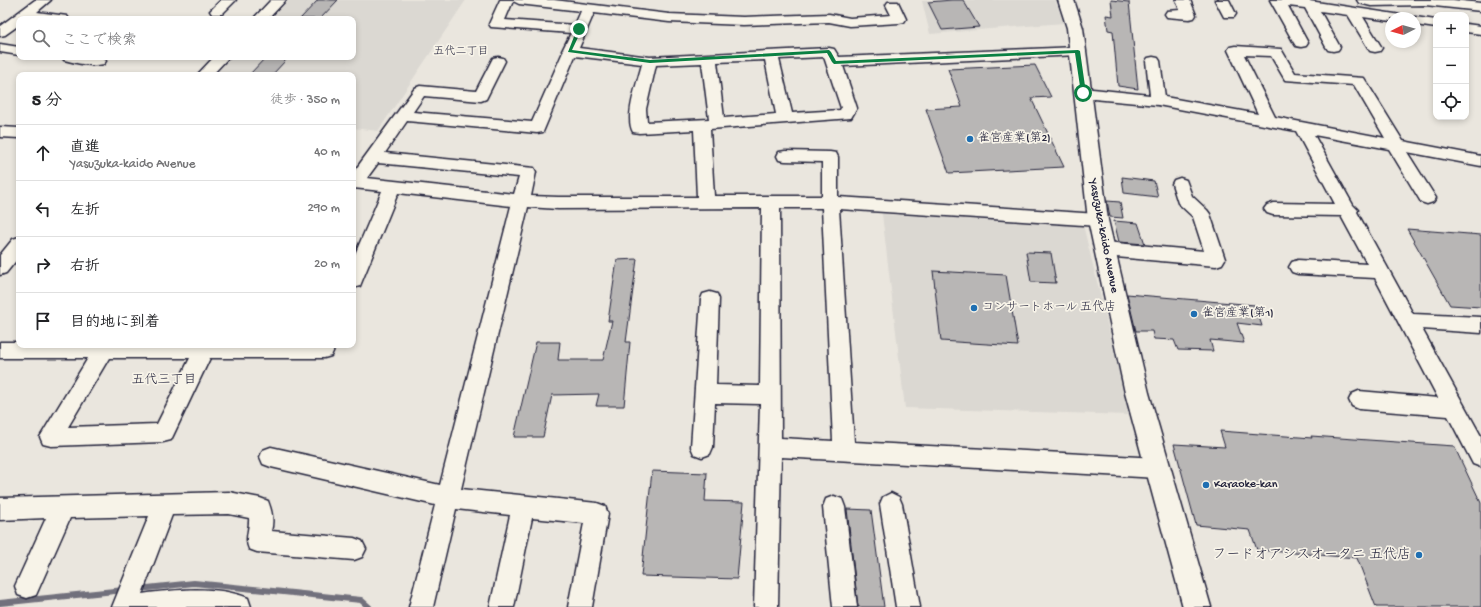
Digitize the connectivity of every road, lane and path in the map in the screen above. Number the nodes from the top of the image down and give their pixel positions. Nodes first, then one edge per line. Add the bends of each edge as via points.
1 (44, 0) edge
2 (228, 0) edge
3 (279, 0) edge
4 (507, 0) edge
5 (519, 0) edge
6 (1066, 0) edge
7 (1183, 0) edge
8 (1222, 0) edge
9 (1278, 0) edge
10 (1364, 0) edge
11 (893, 5) dead end
12 (1310, 5) junction
13 (1481, 7) edge
14 (589, 8) junction
15 (217, 11) dead end
16 (1352, 12) junction
17 (0, 14) edge
18 (1172, 14) dead end
19 (1229, 14) dead end
20 (22, 15) junction
21 (32, 16) edge
22 (263, 16) edge
23 (1385, 17) edge
24 (16, 20) edge
25 (1421, 22) edge
26 (1433, 24) edge
27 (1469, 28) edge
28 (579, 29) junction
29 (1481, 30) edge
30 (0, 32) edge
31 (1301, 43) dead end
32 (1333, 47) dead end
33 (0, 48) edge
34 (1375, 48) dead end
35 (16, 51) edge
36 (570, 51) junction
37 (1078, 51) junction
38 (771, 54) junction
39 (709, 58) junction
40 (92, 60) edge
41 (219, 60) edge
42 (99, 61) dead end
43 (498, 61) dead end
44 (650, 61) junction
45 (1153, 61) dead end
46 (834, 62) junction
47 (207, 72) edge
48 (1083, 93) junction
49 (1158, 100) junction
50 (403, 116) junction
51 (785, 118) junction
52 (1269, 120) junction
53 (709, 123) junction
54 (1302, 126) junction
55 (0, 132) edge
56 (16, 132) edge
57 (1395, 143) junction
58 (785, 156) dead end
59 (374, 157) junction
60 (1481, 161) edge
61 (356, 180) edge
62 (356, 182) edge
63 (1180, 184) dead end
64 (392, 187) junction
65 (1427, 198) dead end
66 (522, 201) junction
67 (830, 202) junction
68 (706, 203) junction
69 (771, 204) junction
70 (1273, 209) dead end
71 (1349, 210) junction
72 (1098, 220) junction
73 (0, 242) edge
74 (16, 244) edge
75 (16, 248) edge
76 (1105, 249) junction
77 (1298, 267) dead end
78 (0, 268) edge
79 (1382, 272) junction
80 (356, 274) edge
81 (710, 299) dead end
82 (1408, 321) junction
83 (1481, 325) edge
84 (90, 348) edge
85 (325, 348) edge
86 (0, 350) edge
87 (204, 351) junction
88 (705, 394) junction
89 (770, 395) junction
90 (1359, 400) dead end
91 (1455, 408) junction
92 (1474, 429) edge
93 (702, 446) dead end
94 (770, 447) junction
95 (844, 451) junction
96 (271, 457) dead end
97 (1481, 457) edge
98 (1158, 468) junction
99 (449, 498) junction
100 (891, 504) dead end
101 (165, 505) junction
102 (523, 506) junction
103 (834, 507) dead end
104 (63, 508) junction
105 (0, 509) edge
106 (354, 549) dead end
107 (27, 586) dead end
108 (124, 607) edge
109 (130, 607) edge
110 (239, 607) edge
111 (421, 607) edge
112 (502, 607) edge
113 (580, 607) edge
114 (766, 607) edge
115 (845, 607) edge
116 (908, 607) edge
117 (1197, 607) edge

1 - 20 street
2 - 15 street
3 - 22 street
4 - 28 street via 496,24
5 - 14 street
6 - 37 main road, Yasuzuka-kaido Avenue via 1075,28
7 - 18 street via 1189,15
8 - 19 street
9 - 12 street
9 - 31 street
10 - 13 street via 1425,1
11 - 14 street via 899,19 850,22 829,18 744,21 669,18
12 - 16 street
12 - 32 street
14 - 28 street
16 - 23 street
16 - 34 street
17 - 20 street
20 - 21 street
24 - 30 street
25 - 26 street
27 - 29 street
28 - 36 street
33 - 35 street
36 - 44 street
36 - 50 street via 537,128
37 - 46 street
37 - 48 main road, Yasuzuka-kaido Avenue
38 - 39 street
38 - 46 street via 829,52
38 - 51 street
39 - 44 street
39 - 53 street
40 - 42 street
41 - 47 street
43 - 50 street via 481,96 420,91
44 - 53 street via 638,109 639,128
45 - 49 street
46 - 51 street via 849,108 846,115
48 - 49 street
48 - 72 main road, Yasuzuka-kaido Avenue
49 - 52 street
50 - 59 street
51 - 53 street
52 - 54 street
52 - 57 street via 1236,50 1276,52 1290,77 1359,81
53 - 68 street
54 - 57 street
54 - 71 street
55 - 56 street
57 - 60 street
57 - 65 street
58 - 67 street via 830,157
59 - 61 street
59 - 66 street via 528,172
62 - 64 street
63 - 76 street via 1184,199 1201,214 1216,259
64 - 66 street
64 - 80 street
66 - 68 street
66 - 99 street
67 - 69 street
67 - 72 street
67 - 95 street
68 - 69 street
69 - 89 street
70 - 71 street
71 - 79 street
72 - 76 main road, Yasuzuka-kaido Avenue
73 - 74 street
75 - 78 street
76 - 98 main road, Yasuzuka-kaido Avenue via 1137,393
77 - 79 street
79 - 82 street
81 - 88 street
82 - 83 street
82 - 91 street
84 - 86 street
84 - 87 street
84 - 87 street via 51,437 163,433
85 - 87 street
88 - 89 street
88 - 93 street
89 - 94 street
90 - 91 street
91 - 92 street
92 - 97 street
94 - 95 street
94 - 114 street
95 - 98 street
96 - 99 street
98 - 117 main road, Yasuzuka-kaido Avenue
99 - 102 street
99 - 111 street
100 - 116 street
101 - 104 street
101 - 106 street via 229,503 260,509 261,525 257,542
101 - 108 street
102 - 112 street
102 - 113 street via 597,514
103 - 115 street
104 - 105 street
104 - 107 street
109 - 110 street via 191,601

